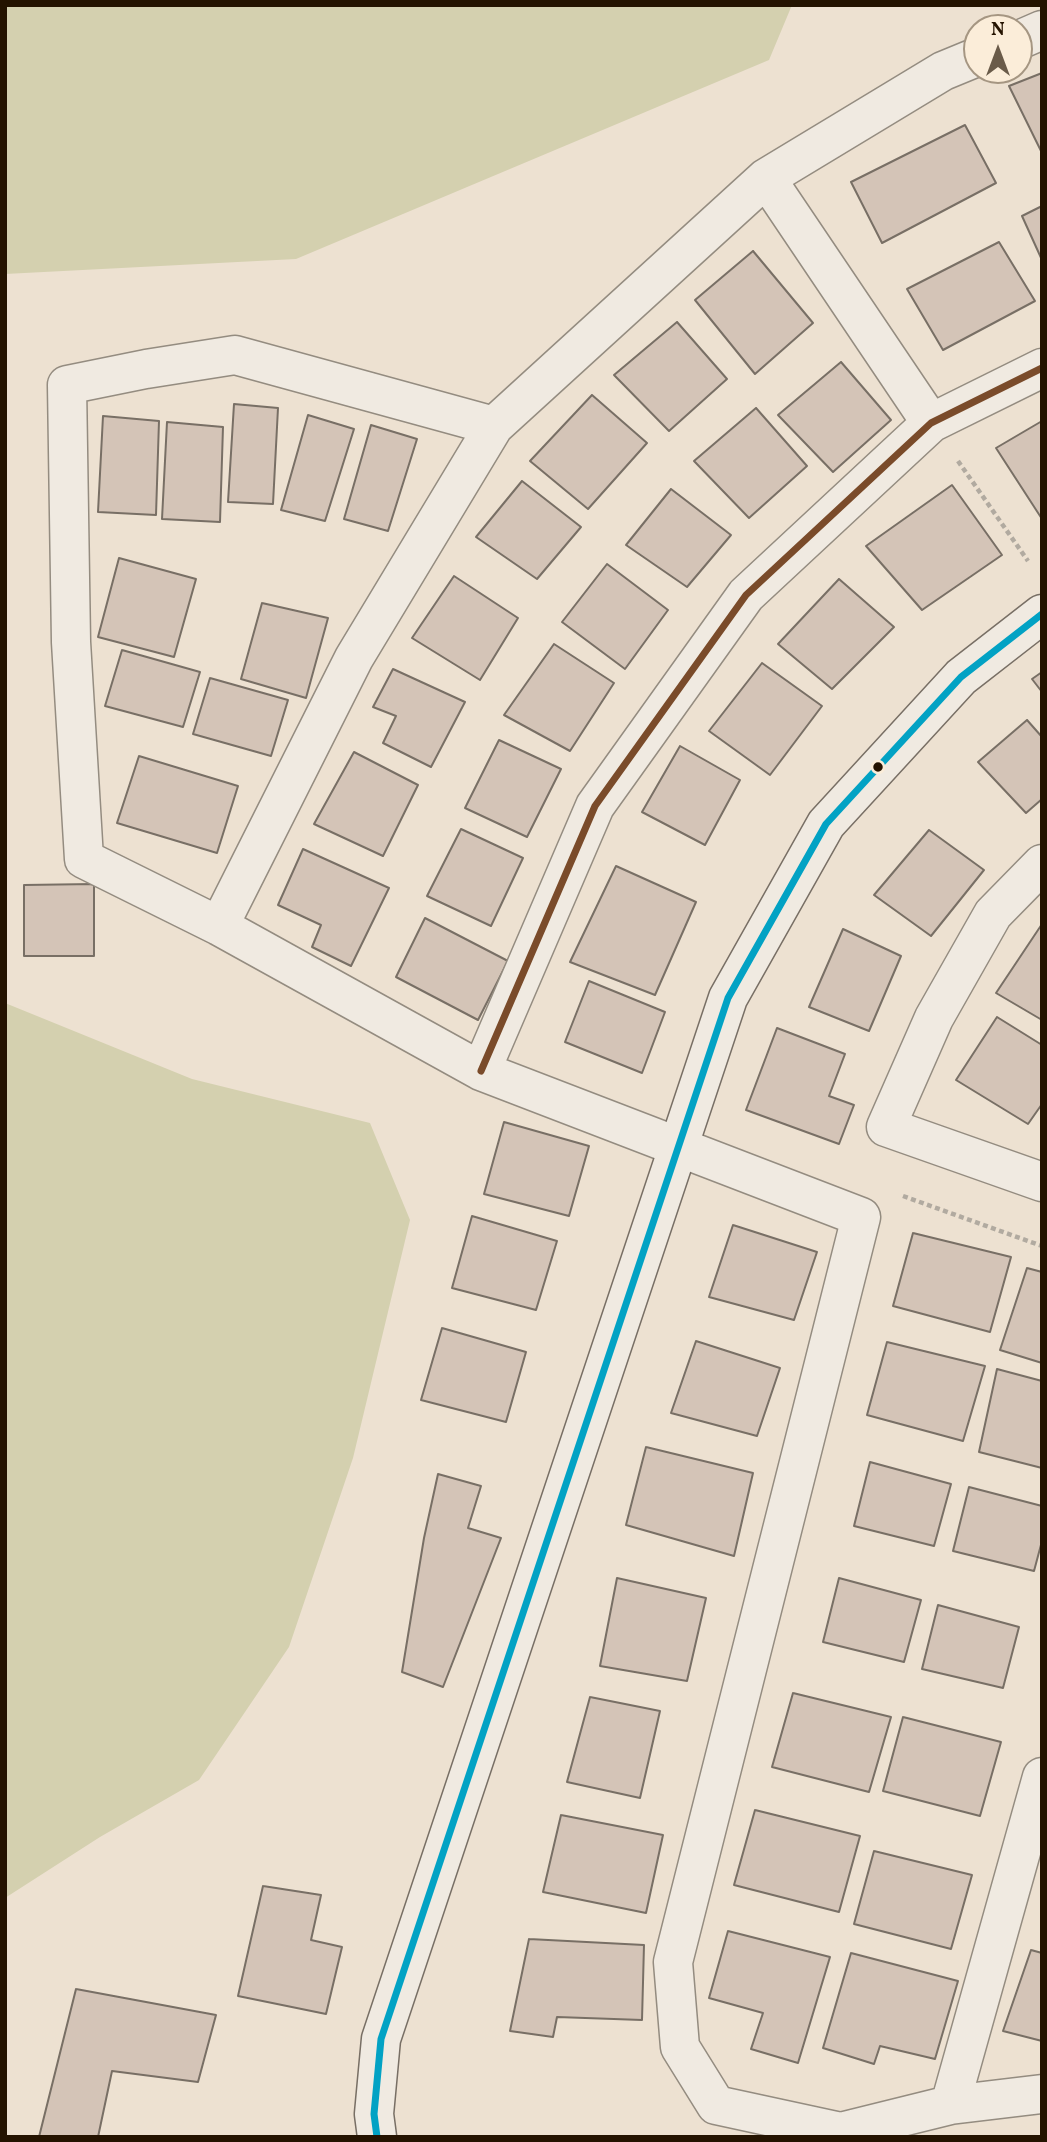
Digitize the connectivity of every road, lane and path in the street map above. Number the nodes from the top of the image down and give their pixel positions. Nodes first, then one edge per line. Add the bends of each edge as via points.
1 (963, 63) edge
2 (766, 178) junction
3 (1042, 368) edge
4 (931, 423) junction
5 (494, 426) junction
6 (1028, 561) dead end
7 (1042, 614) edge
8 (1042, 864) edge
9 (219, 926) junction
10 (481, 1071) junction
11 (679, 1148) junction
12 (1042, 1182) edge
13 (1042, 1777) edge
14 (1042, 2094) edge
15 (950, 2105) junction
16 (377, 2137) edge

1 - 2 street
2 - 4 street
2 - 5 street
3 - 4 street
4 - 6 path
4 - 10 street via 746,595 595,806
5 - 9 street via 354,658
5 - 9 street via 235,355 67,386 71,642 84,859
7 - 11 street via 961,677 826,824 728,998
8 - 12 street via 993,914 934,1018 886,1128
9 - 10 street
10 - 11 street
11 - 15 street via 860,1217 673,1962 680,2048 716,2105 841,2132
11 - 16 street via 381,2039 374,2114
13 - 15 street
14 - 15 street

